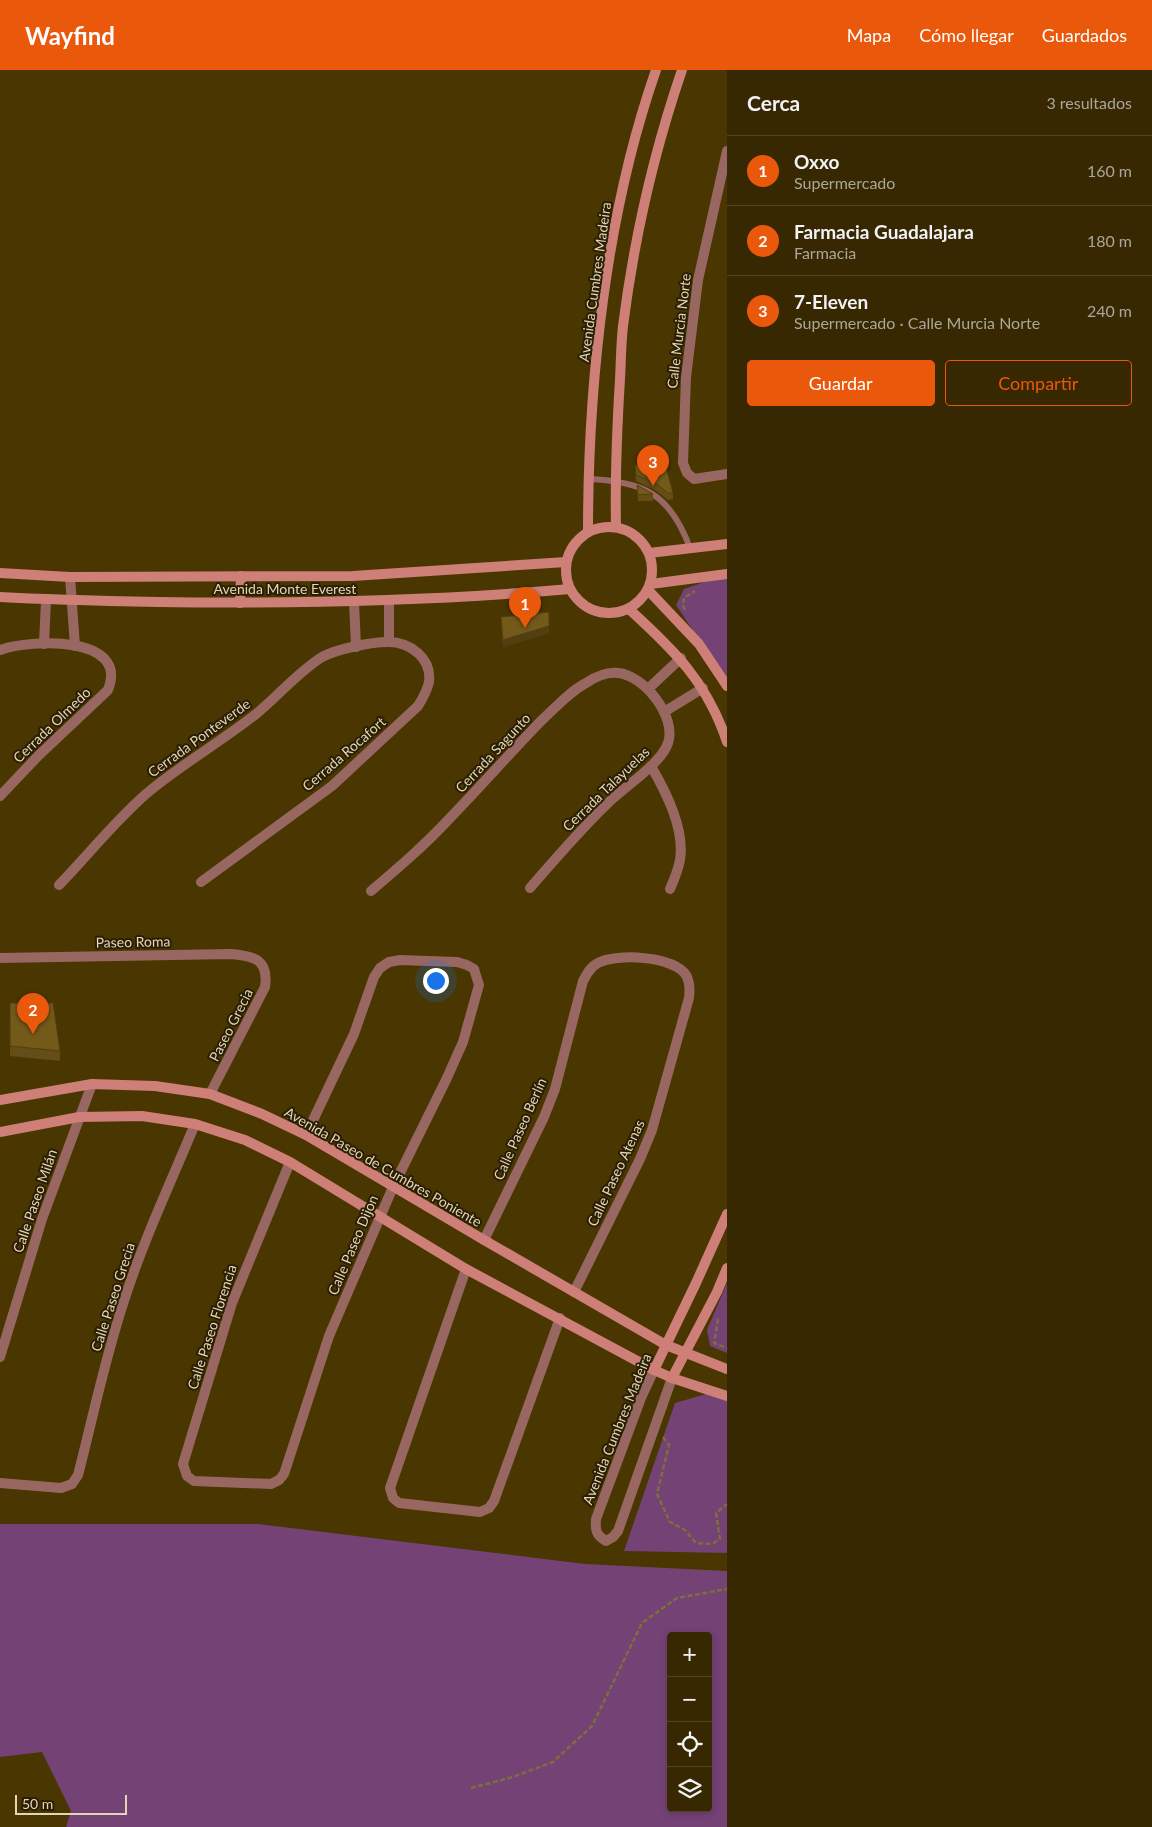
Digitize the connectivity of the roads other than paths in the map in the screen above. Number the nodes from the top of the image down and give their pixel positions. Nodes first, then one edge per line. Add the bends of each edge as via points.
1 (656, 70) edge
2 (682, 70) edge
3 (727, 151) edge
4 (727, 474) edge
5 (588, 479) junction
6 (615, 480) junction
7 (616, 527) junction
8 (588, 532) junction
9 (727, 544) edge
10 (690, 548) junction
11 (649, 553) junction
12 (566, 562) junction
13 (0, 573) edge
14 (727, 574) edge
15 (241, 576) junction
16 (70, 577) junction
17 (649, 587) junction
18 (570, 589) junction
19 (0, 597) edge
20 (46, 600) junction
21 (72, 600) junction
22 (354, 602) junction
23 (389, 602) junction
24 (240, 603) junction
25 (629, 609) junction
26 (389, 642) junction
27 (44, 644) junction
28 (374, 644) joint
29 (75, 646) junction
30 (356, 647) junction
31 (0, 650) edge
32 (681, 658) junction
33 (727, 686) edge
34 (649, 688) junction
35 (703, 688) junction
36 (657, 700) joint
37 (664, 712) junction
38 (727, 742) edge
39 (651, 766) junction
40 (0, 796) edge
41 (201, 882) dead end
42 (60, 885) dead end
43 (530, 888) dead end
44 (670, 889) dead end
45 (371, 891) dead end
46 (0, 958) edge
47 (263, 966) joint
48 (686, 975) joint
49 (92, 1084) junction
50 (210, 1094) junction
51 (0, 1100) edge
52 (79, 1117) junction
53 (195, 1124) junction
54 (0, 1132) edge
55 (306, 1135) junction
56 (290, 1162) junction
57 (393, 1187) junction
58 (727, 1214) edge
59 (381, 1217) junction
60 (484, 1240) junction
61 (727, 1268) edge
62 (466, 1269) junction
63 (574, 1292) junction
64 (560, 1318) junction
65 (666, 1345) junction
66 (686, 1352) junction
67 (0, 1357) edge
68 (727, 1369) edge
69 (654, 1370) junction
70 (672, 1378) junction
71 (727, 1396) edge
72 (280, 1480) joint
73 (0, 1483) edge

1 - 5 street, Avenida Cumbres Madeira via 625,178 608,268 600,324
2 - 6 street via 649,184 630,278 623,327
3 - 4 street, Calle Murcia Norte via 698,280 686,377 682,463 694,479
5 - 6 lane
5 - 8 street, Avenida Cumbres Madeira
6 - 7 street
6 - 10 lane via 643,488 667,506 677,518
7 - 8 street
7 - 11 street via 630,532
8 - 12 street via 574,544
9 - 10 street
10 - 11 street
11 - 17 street via 653,568
12 - 15 street, Avenida Monte Everest via 382,575
12 - 18 street
13 - 16 street, Avenida Monte Everest
14 - 17 street
15 - 16 street, Avenida Monte Everest
15 - 24 street
16 - 21 street
17 - 25 street
17 - 33 street via 699,644
18 - 23 street, Avenida Monte Everest
18 - 25 street via 580,603 595,612 613,614
19 - 20 street, Avenida Monte Everest
20 - 21 street, Avenida Monte Everest
20 - 27 street
21 - 24 street, Avenida Monte Everest
21 - 29 street
22 - 23 street, Avenida Monte Everest
22 - 24 street, Avenida Monte Everest
22 - 30 street
23 - 26 street
25 - 32 street
26 - 28 street, Cerrada Rocafort
26 - 41 street, Cerrada Rocafort via 408,646 420,654 427,666 426,694 418,706 332,786
27 - 29 street, Cerrada Olmedo
27 - 31 street, Cerrada Olmedo
28 - 30 street, Cerrada Ponteverde
29 - 40 street, Cerrada Olmedo via 97,652 106,660 112,671 108,690
30 - 42 street, Cerrada Ponteverde via 341,649 310,665 255,714 146,794
32 - 34 street
32 - 35 street
34 - 36 street, Cerrada Sagunto
34 - 45 street, Cerrada Sagunto via 618,673 601,675 584,683 553,709 448,820
35 - 37 street
35 - 38 street
36 - 37 street, Cerrada Talayuelas
37 - 39 street, Cerrada Talayuelas via 669,742
39 - 43 street, Cerrada Talayuelas via 595,816
39 - 44 street via 673,809 680,840 681,858
46 - 47 street, Paseo Roma via 231,954 258,959
47 - 50 street, Paseo Grecia via 265,987
48 - 60 street, Calle Paseo Berlín via 672,965 633,958 607,959 590,969 555,1089
48 - 63 street, Calle Paseo Atenas via 690,986 689,998 652,1130
49 - 50 street, Avenida Paseo de Cumbres Poniente via 155,1086
49 - 51 street, Avenida Paseo de Cumbres Poniente
49 - 52 street, Calle Paseo Milán
50 - 55 street, Avenida Paseo de Cumbres Poniente
52 - 53 street via 142,1116
52 - 54 street
52 - 67 street, Calle Paseo Milán via 42,1219
53 - 56 street via 245,1140
53 - 73 street, Calle Paseo Grecia via 124,1300 78,1475 72,1484 60,1488
55 - 57 street, Avenida Paseo de Cumbres Poniente
55 - 57 street, Calle Paseo Dijon via 354,1034 380,968 400,960 467,965 474,970 479,985 463,1042
56 - 59 street
56 - 72 street, Calle Paseo Florencia via 232,1303 183,1464 187,1476 194,1481 271,1484
57 - 59 street, Calle Paseo Dijon
57 - 60 street, Avenida Paseo de Cumbres Poniente
58 - 65 street, Avenida Cumbres Madeira
59 - 62 street
59 - 72 street, Calle Paseo Dijon via 329,1336
60 - 63 street, Avenida Paseo de Cumbres Poniente
61 - 66 street, Avenida Cumbres Madeira
62 - 64 street
62 - 64 street via 390,1488 393,1498 399,1503 480,1512 489,1508
63 - 65 street, Avenida Paseo de Cumbres Poniente
64 - 69 street
65 - 66 street, Avenida Paseo de Cumbres Poniente
65 - 69 street, Avenida Cumbres Madeira
66 - 68 street, Avenida Paseo de Cumbres Poniente
66 - 70 street, Avenida Cumbres Madeira
69 - 70 street
69 - 70 street, Avenida Cumbres Madeira via 596,1519 595,1529 606,1541 618,1532
70 - 71 street

